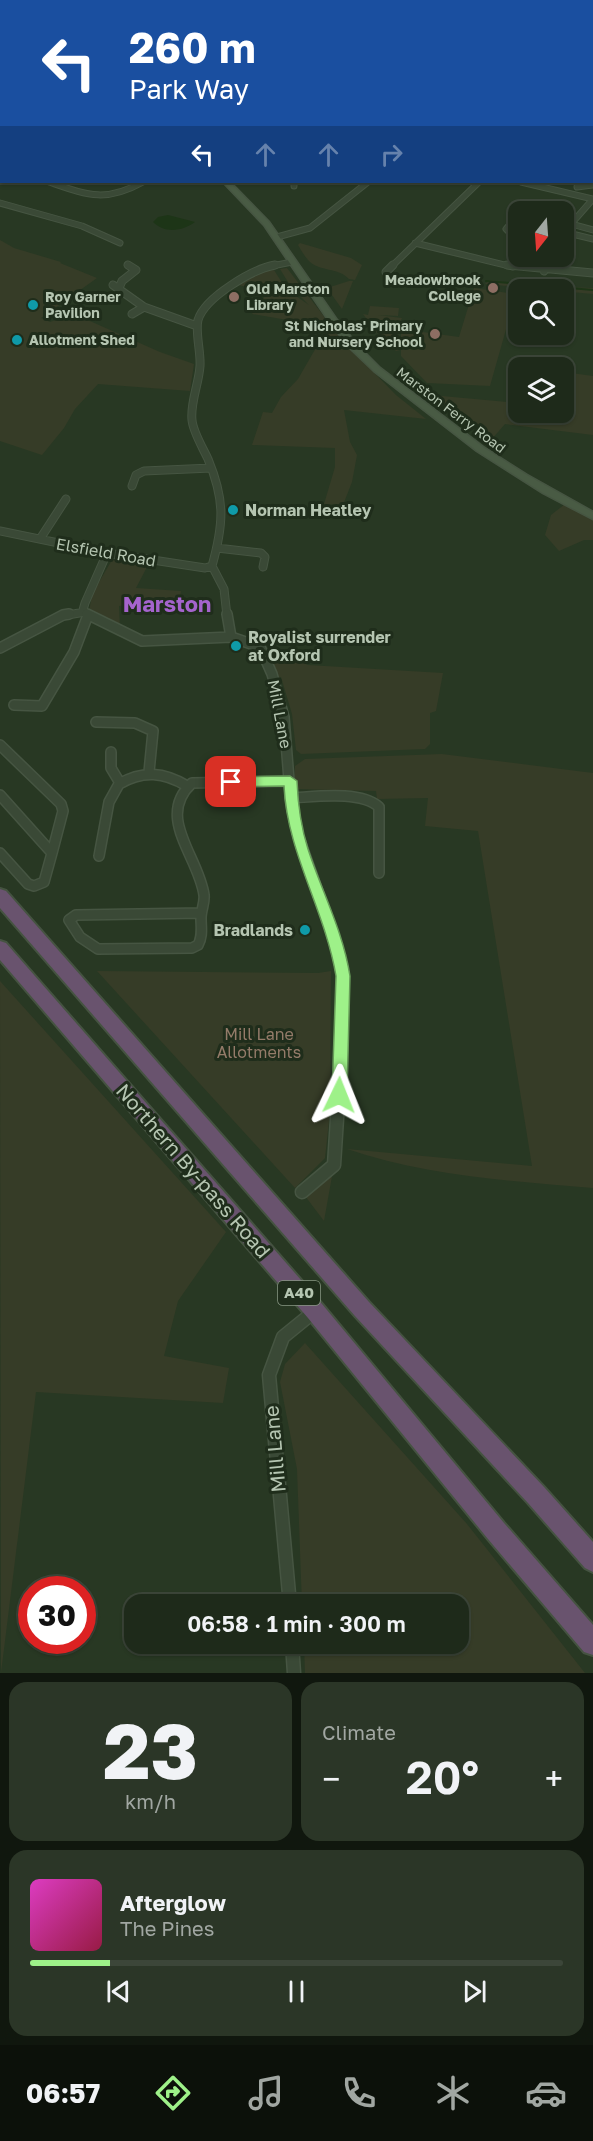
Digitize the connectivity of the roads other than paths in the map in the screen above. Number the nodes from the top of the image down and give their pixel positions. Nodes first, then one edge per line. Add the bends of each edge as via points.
1 (52, 183) edge
2 (141, 183) edge
3 (227, 183) edge
4 (367, 183) edge
5 (374, 183) edge
6 (478, 183) edge
7 (525, 183) edge
8 (551, 183) edge
9 (593, 185) edge
10 (577, 187) dead end
11 (546, 188) junction
12 (593, 199) edge
13 (0, 203) edge
14 (574, 221) edge
15 (574, 225) edge
16 (593, 230) edge
17 (300, 232) junction
18 (574, 234) edge
19 (277, 237) junction
20 (593, 239) edge
21 (120, 243) dead end
22 (415, 243) junction
23 (292, 262) junction
24 (128, 265) dead end
25 (545, 267) edge
26 (544, 271) junction
27 (386, 272) dead end
28 (593, 273) edge
29 (144, 307) junction
30 (132, 314) dead end
31 (197, 326) junction
32 (211, 468) junction
33 (132, 486) dead end
34 (66, 499) dead end
35 (593, 516) edge
36 (0, 531) edge
37 (40, 539) junction
38 (217, 548) junction
39 (107, 553) junction
40 (212, 566) junction
41 (263, 567) dead end
42 (86, 613) junction
43 (231, 637) junction
44 (0, 648) edge
45 (14, 705) dead end
46 (96, 722) dead end
47 (0, 745) edge
48 (111, 752) dead end
49 (149, 772) junction
50 (290, 781) junction
51 (120, 783) junction
52 (187, 786) junction
53 (0, 795) edge
54 (290, 798) junction
55 (0, 853) edge
56 (52, 853) junction
57 (99, 856) dead end
58 (379, 873) dead end
59 (0, 896) edge
60 (201, 912) junction
61 (0, 948) edge
62 (302, 1192) dead end
63 (315, 1311) junction
64 (593, 1560) edge
65 (289, 1594) edge
66 (593, 1643) edge
67 (293, 1654) edge
68 (294, 1673) edge

1 - 2 street via 108,197
3 - 19 main road, Marston Ferry Road
4 - 17 street
5 - 17 street via 314,232
6 - 22 street
7 - 11 street
8 - 11 street
9 - 10 street
11 - 12 street
12 - 14 street
13 - 21 street via 82,226
15 - 16 street
17 - 19 street
18 - 20 street
19 - 23 main road, Marston Ferry Road
22 - 26 street via 492,263
22 - 27 street
23 - 31 street via 260,268 235,282 205,308
23 - 35 main road, Marston Ferry Road via 354,347 381,374 488,456
24 - 29 street via 136,270 116,286
25 - 26 street
26 - 28 street
29 - 30 street
29 - 31 street
31 - 32 street via 200,364 192,421
32 - 33 street via 144,471 136,475
32 - 38 street via 222,501
34 - 37 street
36 - 37 street, Elsfield Road
37 - 39 street, Elsfield Road
38 - 40 street
38 - 41 street via 261,553 265,556
39 - 40 street, Elsfield Road
39 - 42 street via 91,584
40 - 43 street via 226,595 226,630
42 - 43 street via 142,641
42 - 44 street via 63,615
42 - 45 street via 74,652 42,706
43 - 50 street, Mill Lane via 260,647 275,678 285,725
46 - 49 street via 143,723 150,727 153,731
47 - 56 street via 61,804 63,811
48 - 51 street via 111,768
49 - 51 street
49 - 52 street via 169,776
50 - 52 street
50 - 54 street, Mill Lane
51 - 57 street via 111,796
52 - 60 street via 180,797 177,818 203,890 205,902
53 - 56 street
54 - 58 street via 356,797 376,803
54 - 62 street, Mill Lane via 301,850 323,906 343,976 334,1165
55 - 56 street via 34,886 44,882
59 - 64 highway, Northern By-pass Road / A40 via 362,1309
60 - 60 street via 201,941 192,948 98,949 89,946 71,928 69,920 76,915
61 - 63 highway, Northern By-pass Road / A40
63 - 65 street, Mill Lane via 283,1336 269,1375
63 - 66 highway, Northern By-pass Road / A40
67 - 68 street

